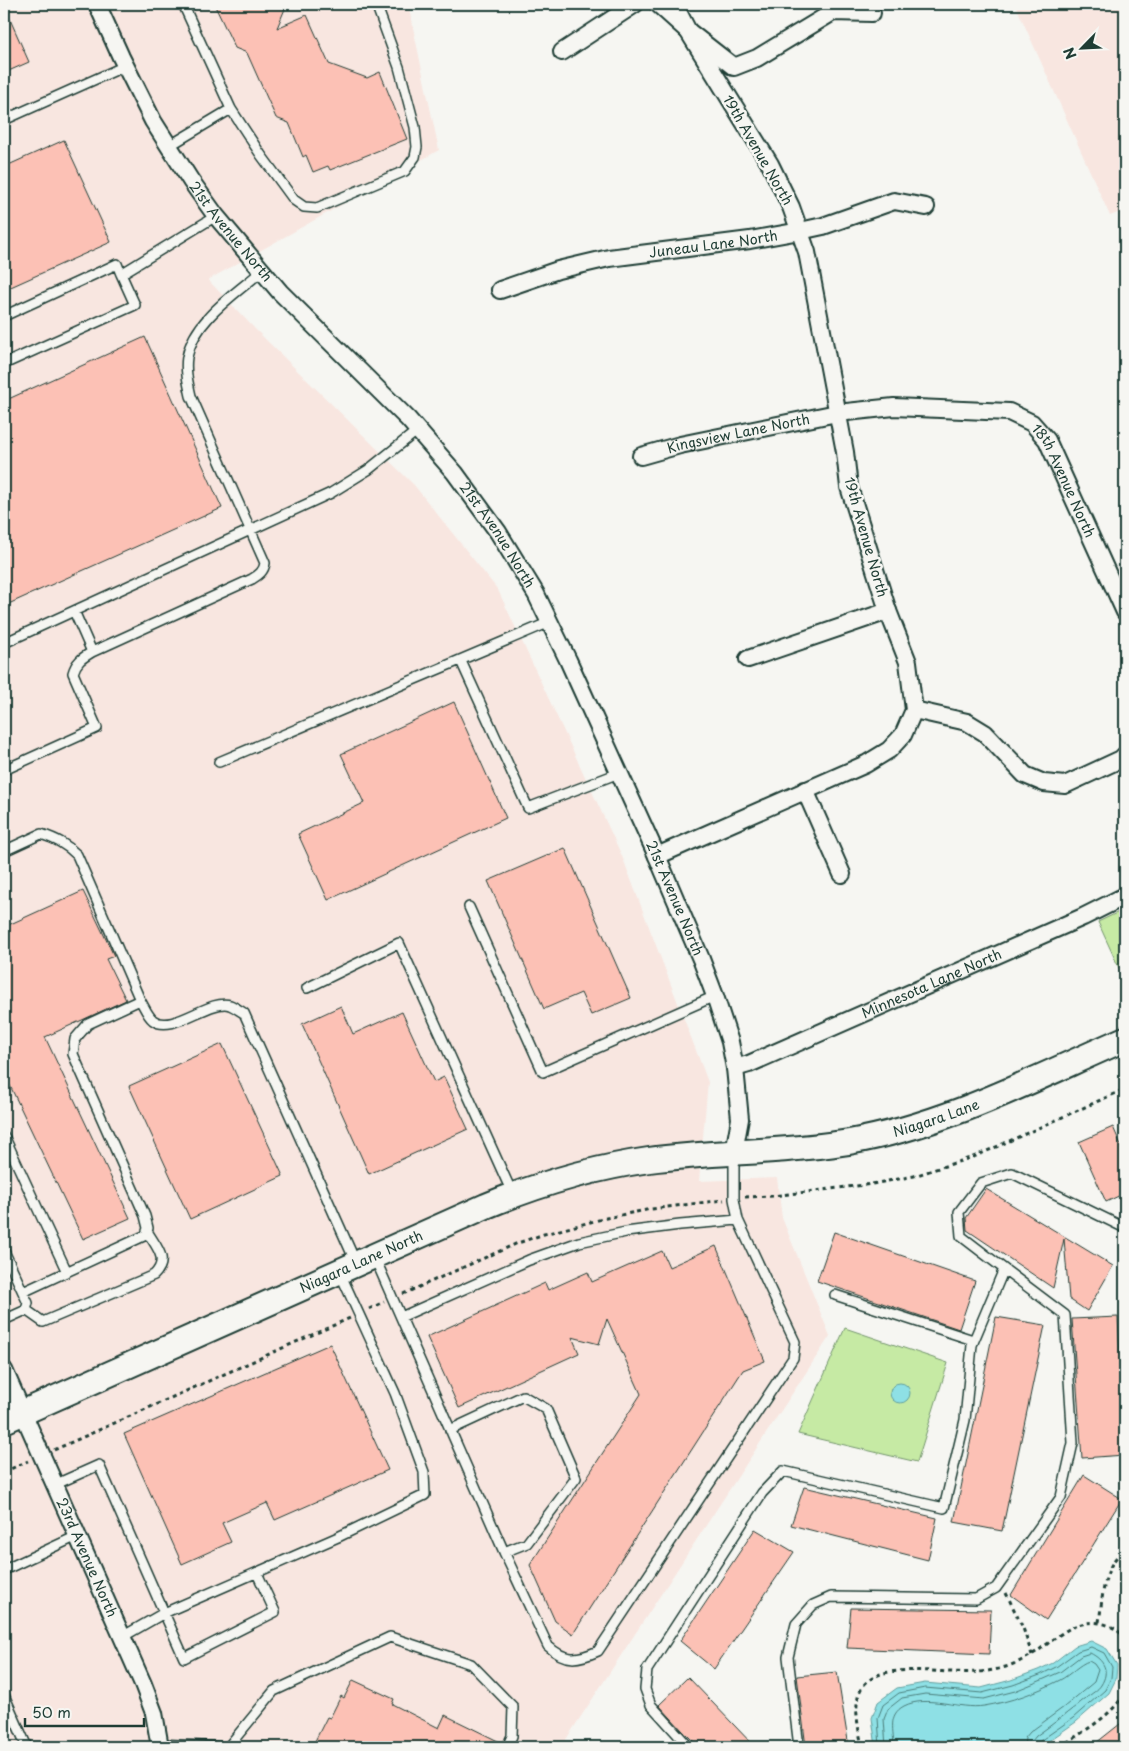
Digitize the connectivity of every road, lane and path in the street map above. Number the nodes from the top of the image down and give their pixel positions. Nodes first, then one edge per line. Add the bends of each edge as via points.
1 (97, 4) edge
2 (183, 4) edge
3 (376, 4) edge
4 (635, 4) edge
5 (658, 4) edge
6 (674, 4) edge
7 (872, 13) dead end
8 (688, 31) junction
9 (562, 52) dead end
10 (125, 66) junction
11 (231, 109) junction
12 (4, 120) edge
13 (169, 146) junction
14 (926, 207) dead end
15 (216, 216) junction
16 (800, 231) junction
17 (262, 272) junction
18 (121, 274) junction
19 (500, 290) dead end
20 (4, 316) edge
21 (4, 364) edge
22 (837, 414) junction
23 (418, 430) junction
24 (641, 456) dead end
25 (251, 529) junction
26 (888, 611) junction
27 (74, 612) junction
28 (1125, 612) edge
29 (550, 622) junction
30 (4, 643) edge
31 (92, 652) junction
32 (748, 659) dead end
33 (461, 661) junction
34 (914, 710) junction
35 (1125, 756) edge
36 (218, 762) dead end
37 (4, 770) edge
38 (619, 773) junction
39 (805, 790) junction
40 (4, 851) edge
41 (657, 856) junction
42 (842, 874) dead end
43 (1125, 896) edge
44 (469, 907) dead end
45 (307, 988) dead end
46 (715, 996) junction
47 (140, 1000) junction
48 (1125, 1039) edge
49 (735, 1068) junction
50 (4, 1136) edge
51 (734, 1152) junction
52 (513, 1195) junction
53 (738, 1220) junction
54 (1125, 1228) edge
55 (147, 1231) junction
56 (4, 1251) edge
57 (356, 1264) junction
58 (1004, 1269) junction
59 (67, 1272) junction
60 (23, 1292) junction
61 (835, 1295) dead end
62 (26, 1310) junction
63 (401, 1317) junction
64 (4, 1320) edge
65 (974, 1340) junction
66 (4, 1370) edge
67 (13, 1417) edge
68 (450, 1430) junction
69 (28, 1460) dead end
70 (4, 1472) edge
71 (54, 1485) junction
72 (77, 1536) junction
73 (1125, 1550) edge
74 (504, 1552) junction
75 (4, 1570) edge
76 (257, 1573) junction
77 (1000, 1582) junction
78 (164, 1613) junction
79 (1099, 1622) junction
80 (122, 1637) junction
81 (1125, 1638) edge
82 (1032, 1655) junction
83 (1125, 1694) edge
84 (4, 1695) edge
85 (160, 1746) edge
86 (27, 1747) edge
87 (223, 1747) edge
88 (228, 1747) edge
89 (507, 1747) edge
90 (688, 1747) edge
91 (799, 1747) edge
92 (862, 1747) edge
93 (1060, 1747) edge

1 - 10 street, 21st Avenue North
2 - 11 lane
3 - 11 lane via 415,127 418,147 404,171 318,208 304,207 294,200
4 - 9 street
5 - 8 street
6 - 8 street, 19th Avenue North
7 - 8 street via 833,12 757,58 734,67
8 - 16 street, 19th Avenue North via 770,164
10 - 12 lane
10 - 13 street, 21st Avenue North
11 - 13 lane
13 - 15 street, 21st Avenue North
14 - 16 street, Juneau Lane North via 894,201
15 - 17 street, 21st Avenue North
15 - 18 lane
16 - 19 street, Juneau Lane North via 610,258 558,270
16 - 22 street, 19th Avenue North via 815,290
17 - 23 street, 21st Avenue North
17 - 25 lane via 204,323 192,342 186,379
18 - 20 lane via 116,264
18 - 21 lane via 135,305
22 - 24 street, Kingsview Lane North via 680,445
22 - 26 street, 19th Avenue North via 849,487
22 - 28 street, 18th Avenue North via 894,407 1009,412 1032,423 1047,440
23 - 25 lane via 349,483
23 - 29 street, 21st Avenue North via 455,473 498,532
25 - 27 lane
25 - 31 lane via 265,563 259,575
26 - 32 street
26 - 34 street, 19th Avenue North via 908,662
27 - 30 lane
27 - 31 lane
29 - 33 lane
29 - 38 street, 21st Avenue North
31 - 37 lane via 75,665 73,673 97,728
33 - 36 lane
33 - 38 lane via 528,808
34 - 35 street via 967,722 985,733 1025,775 1044,783 1065,784
34 - 39 street via 902,735 889,750 866,764
38 - 41 street, 21st Avenue North
39 - 41 street
39 - 42 street
40 - 47 lane via 41,834 68,846 77,856
41 - 46 street, 21st Avenue North
43 - 49 street, Minnesota Lane North via 1084,917
44 - 46 lane via 543,1072
45 - 52 lane via 399,943
46 - 49 street, 21st Avenue North
47 - 55 lane via 88,1024 76,1039 73,1054 145,1216
47 - 57 lane via 151,1018 159,1023 170,1023 219,1005 229,1005 244,1014
48 - 51 street, Niagara Lane via 987,1100 912,1128 839,1143
49 - 51 street, 21st Avenue North via 740,1119
50 - 59 lane
51 - 52 street, Niagara Lane North via 626,1163
51 - 53 lane via 734,1199
52 - 57 street, Niagara Lane North
53 - 63 lane via 626,1232 579,1242 528,1260
53 - 74 lane via 795,1342 793,1358 598,1651 584,1658 568,1658 556,1654 548,1646
54 - 58 lane via 1012,1173 982,1183 959,1212 961,1236
55 - 59 lane via 146,1235
55 - 62 lane via 162,1258 161,1268 154,1275 42,1322
56 - 60 lane
57 - 63 lane
57 - 67 street, Niagara Lane North
57 - 76 lane via 398,1402 424,1472 425,1495
58 - 65 lane
58 - 77 lane via 1065,1315 1073,1443 1061,1497
59 - 60 lane
60 - 62 lane via 28,1303
61 - 65 lane
62 - 64 lane
63 - 68 lane
65 - 90 lane via 965,1420 944,1508 783,1471 762,1493 647,1670 645,1688 651,1705
66 - 67 street, 23rd Avenue North
67 - 71 street, 23rd Avenue North
68 - 74 lane
68 - 74 lane via 523,1396 546,1409 576,1478 527,1543
69 - 70 path
71 - 72 street, 23rd Avenue North
71 - 78 lane via 99,1465
72 - 75 lane
72 - 80 street, 23rd Avenue North
73 - 79 path via 1112,1562 1106,1576
76 - 78 lane
76 - 78 lane via 275,1612 184,1658
77 - 82 path
77 - 91 lane via 996,1588 976,1599 831,1597 813,1604 796,1624 788,1657
78 - 80 lane
79 - 81 path via 1111,1626
79 - 82 path via 1065,1631
80 - 85 street, 23rd Avenue North via 154,1713
82 - 92 path via 1001,1669 882,1673 860,1690 857,1710
83 - 93 path via 1104,1716
84 - 86 lane
85 - 87 lane
88 - 89 lane via 274,1691 390,1637 470,1664 513,1707 512,1736

